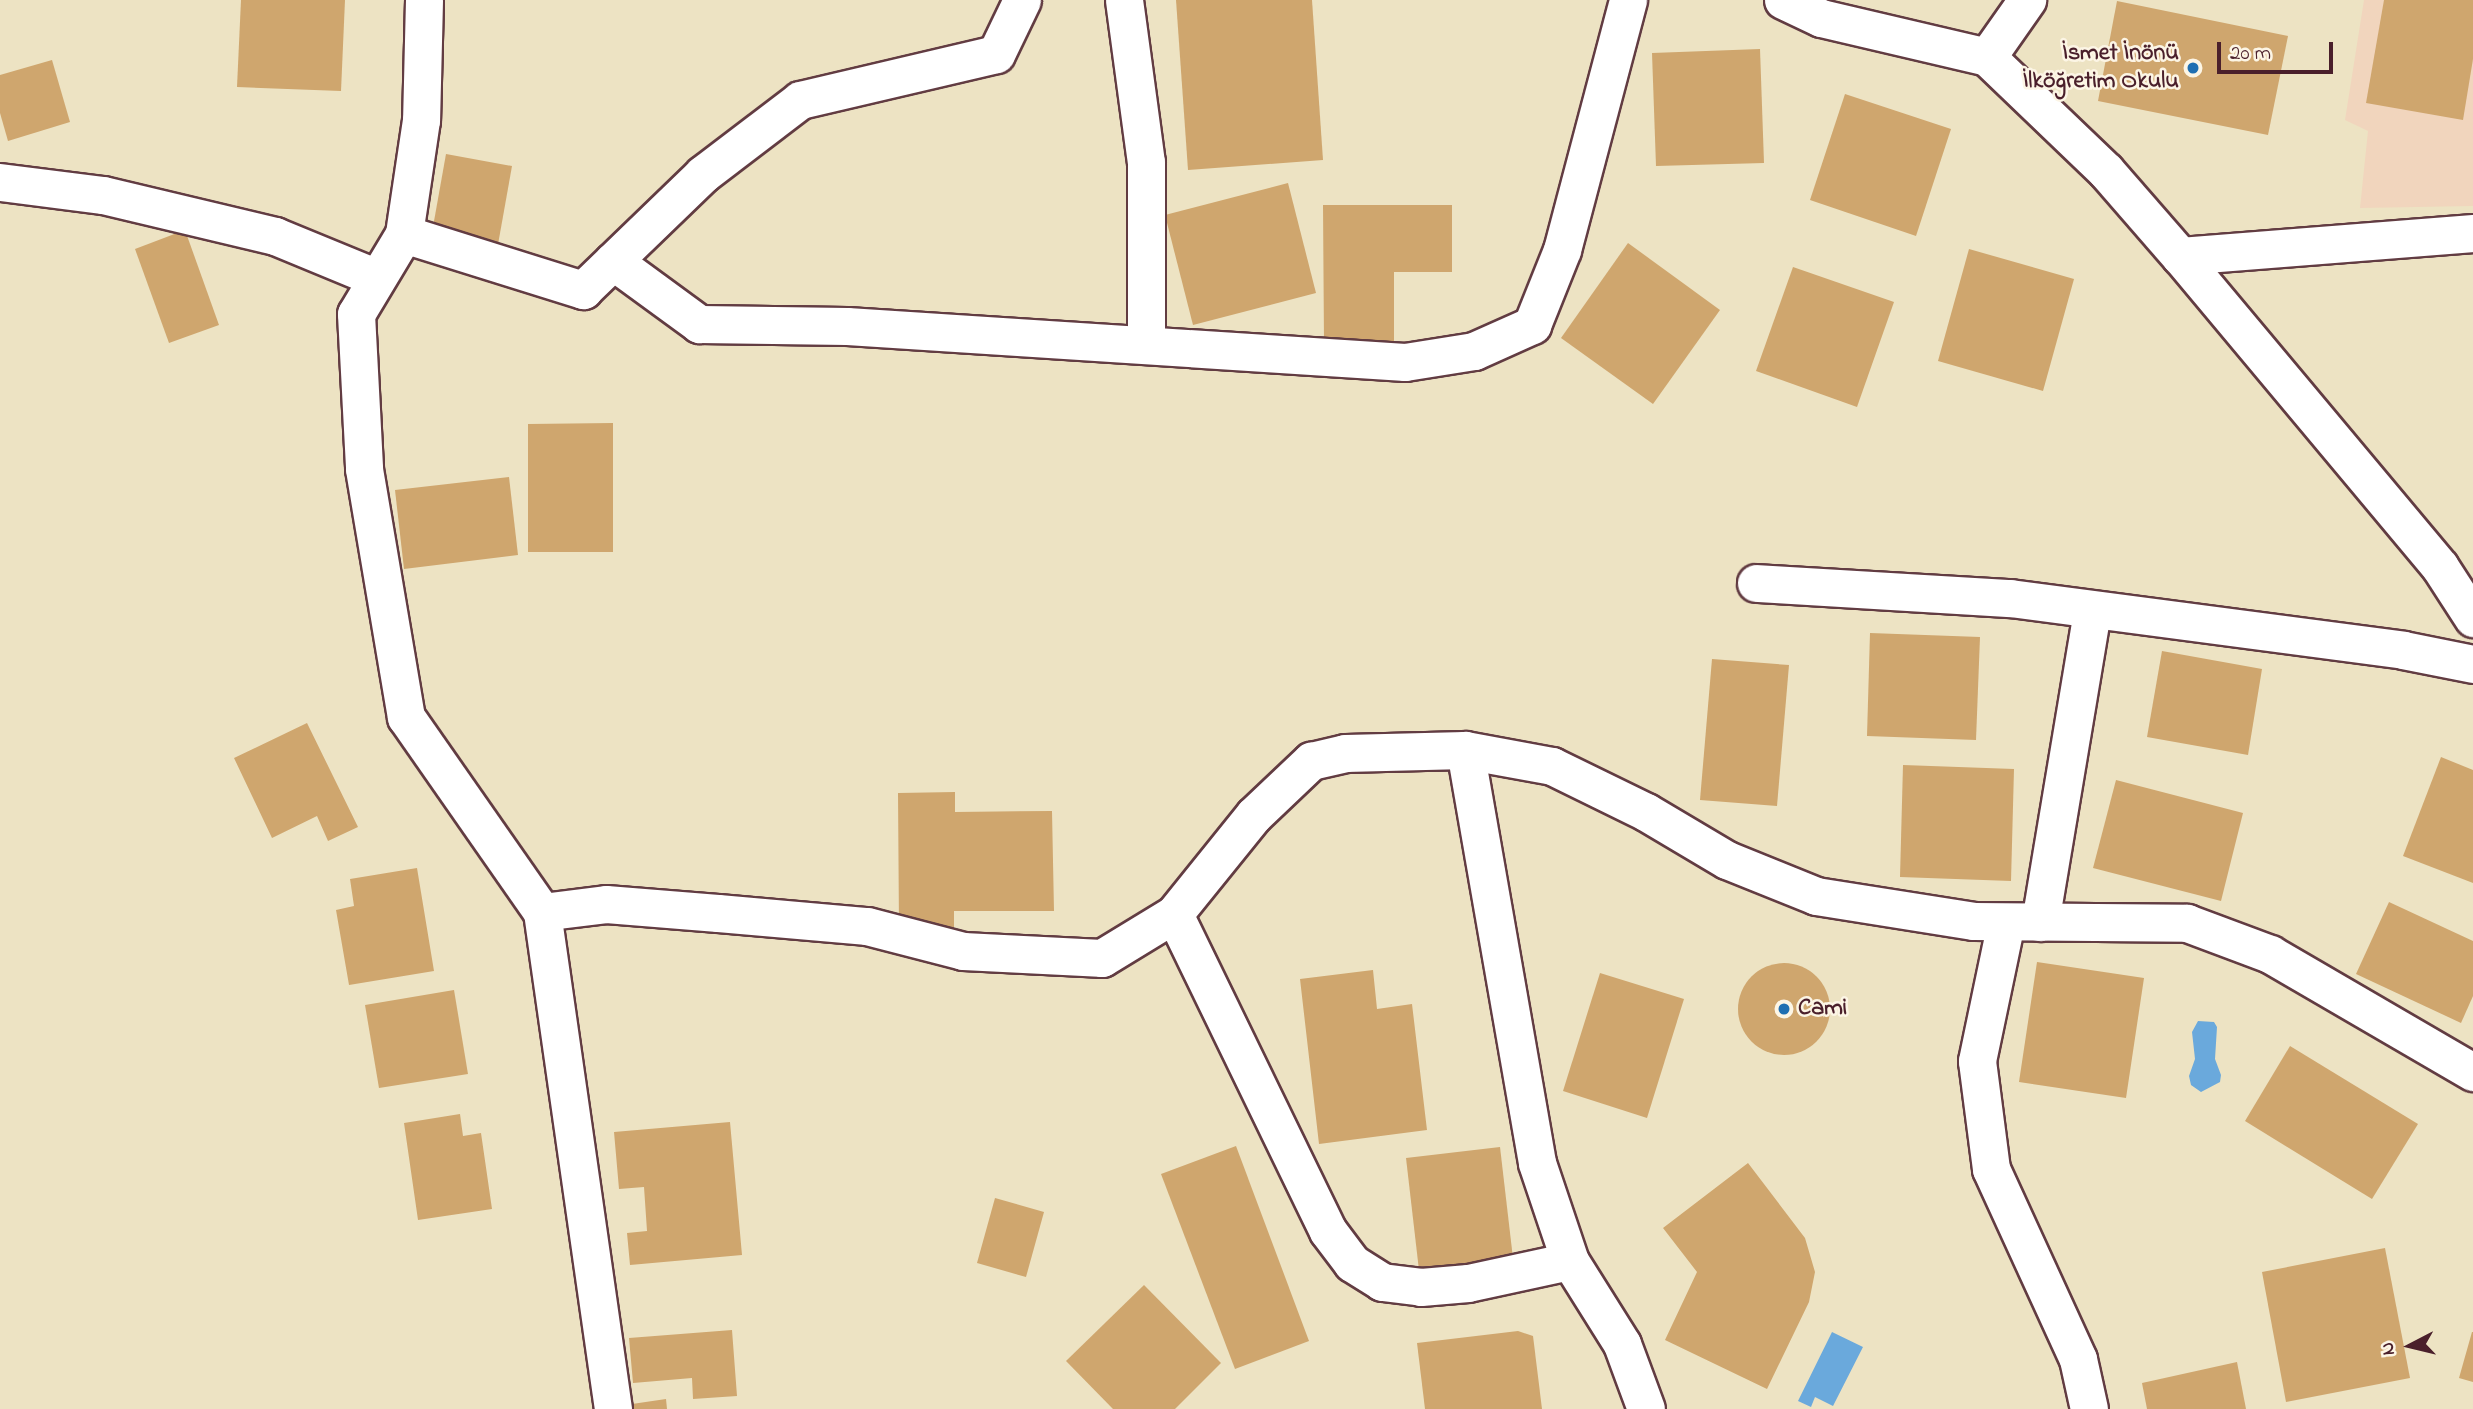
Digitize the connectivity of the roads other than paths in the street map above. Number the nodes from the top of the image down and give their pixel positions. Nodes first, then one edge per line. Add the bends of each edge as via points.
1 (424, 0) edge
2 (1022, 0) edge
3 (1124, 0) edge
4 (1628, 0) edge
5 (1783, 0) edge
6 (2027, 0) edge
7 (1987, 57) junction
8 (0, 182) edge
9 (2473, 233) edge
10 (404, 234) junction
11 (2180, 256) junction
12 (613, 261) junction
13 (377, 278) junction
14 (1146, 343) junction
15 (1756, 583) dead end
16 (2092, 610) junction
17 (2473, 618) edge
18 (2473, 664) edge
19 (1465, 750) junction
20 (542, 912) junction
21 (1174, 914) junction
22 (2023, 922) junction
23 (2473, 1072) edge
24 (1570, 1261) junction
25 (613, 1409) edge
26 (1647, 1409) edge
27 (2090, 1409) edge

1 - 10 street via 421,120
2 - 12 street via 996,54 800,100 703,174
3 - 14 street via 1146,162
4 - 14 street via 1562,250 1532,325 1474,351 1405,362
5 - 7 street via 1821,18
6 - 7 street
7 - 11 street via 2106,171
8 - 13 street via 103,195 275,236
9 - 11 street
10 - 12 street via 583,290
10 - 13 street
11 - 17 street via 2440,567
12 - 14 street via 699,324 847,326
13 - 20 street via 356,314 364,469 406,717
15 - 16 street via 2010,598
16 - 18 street via 2403,650
16 - 22 street
19 - 21 street via 1345,753 1311,761 1254,815
19 - 22 street via 1552,766 1646,812 1727,860 1816,896 1973,922
19 - 24 street via 1537,1163
20 - 21 street via 606,904 718,913 867,926 962,951 1102,958
20 - 25 street
21 - 24 street via 1328,1231 1352,1263 1382,1282 1421,1287 1468,1283
22 - 23 street via 2186,923 2270,954
22 - 27 street via 1978,1061 1991,1169 2078,1359
24 - 26 street via 1622,1344

